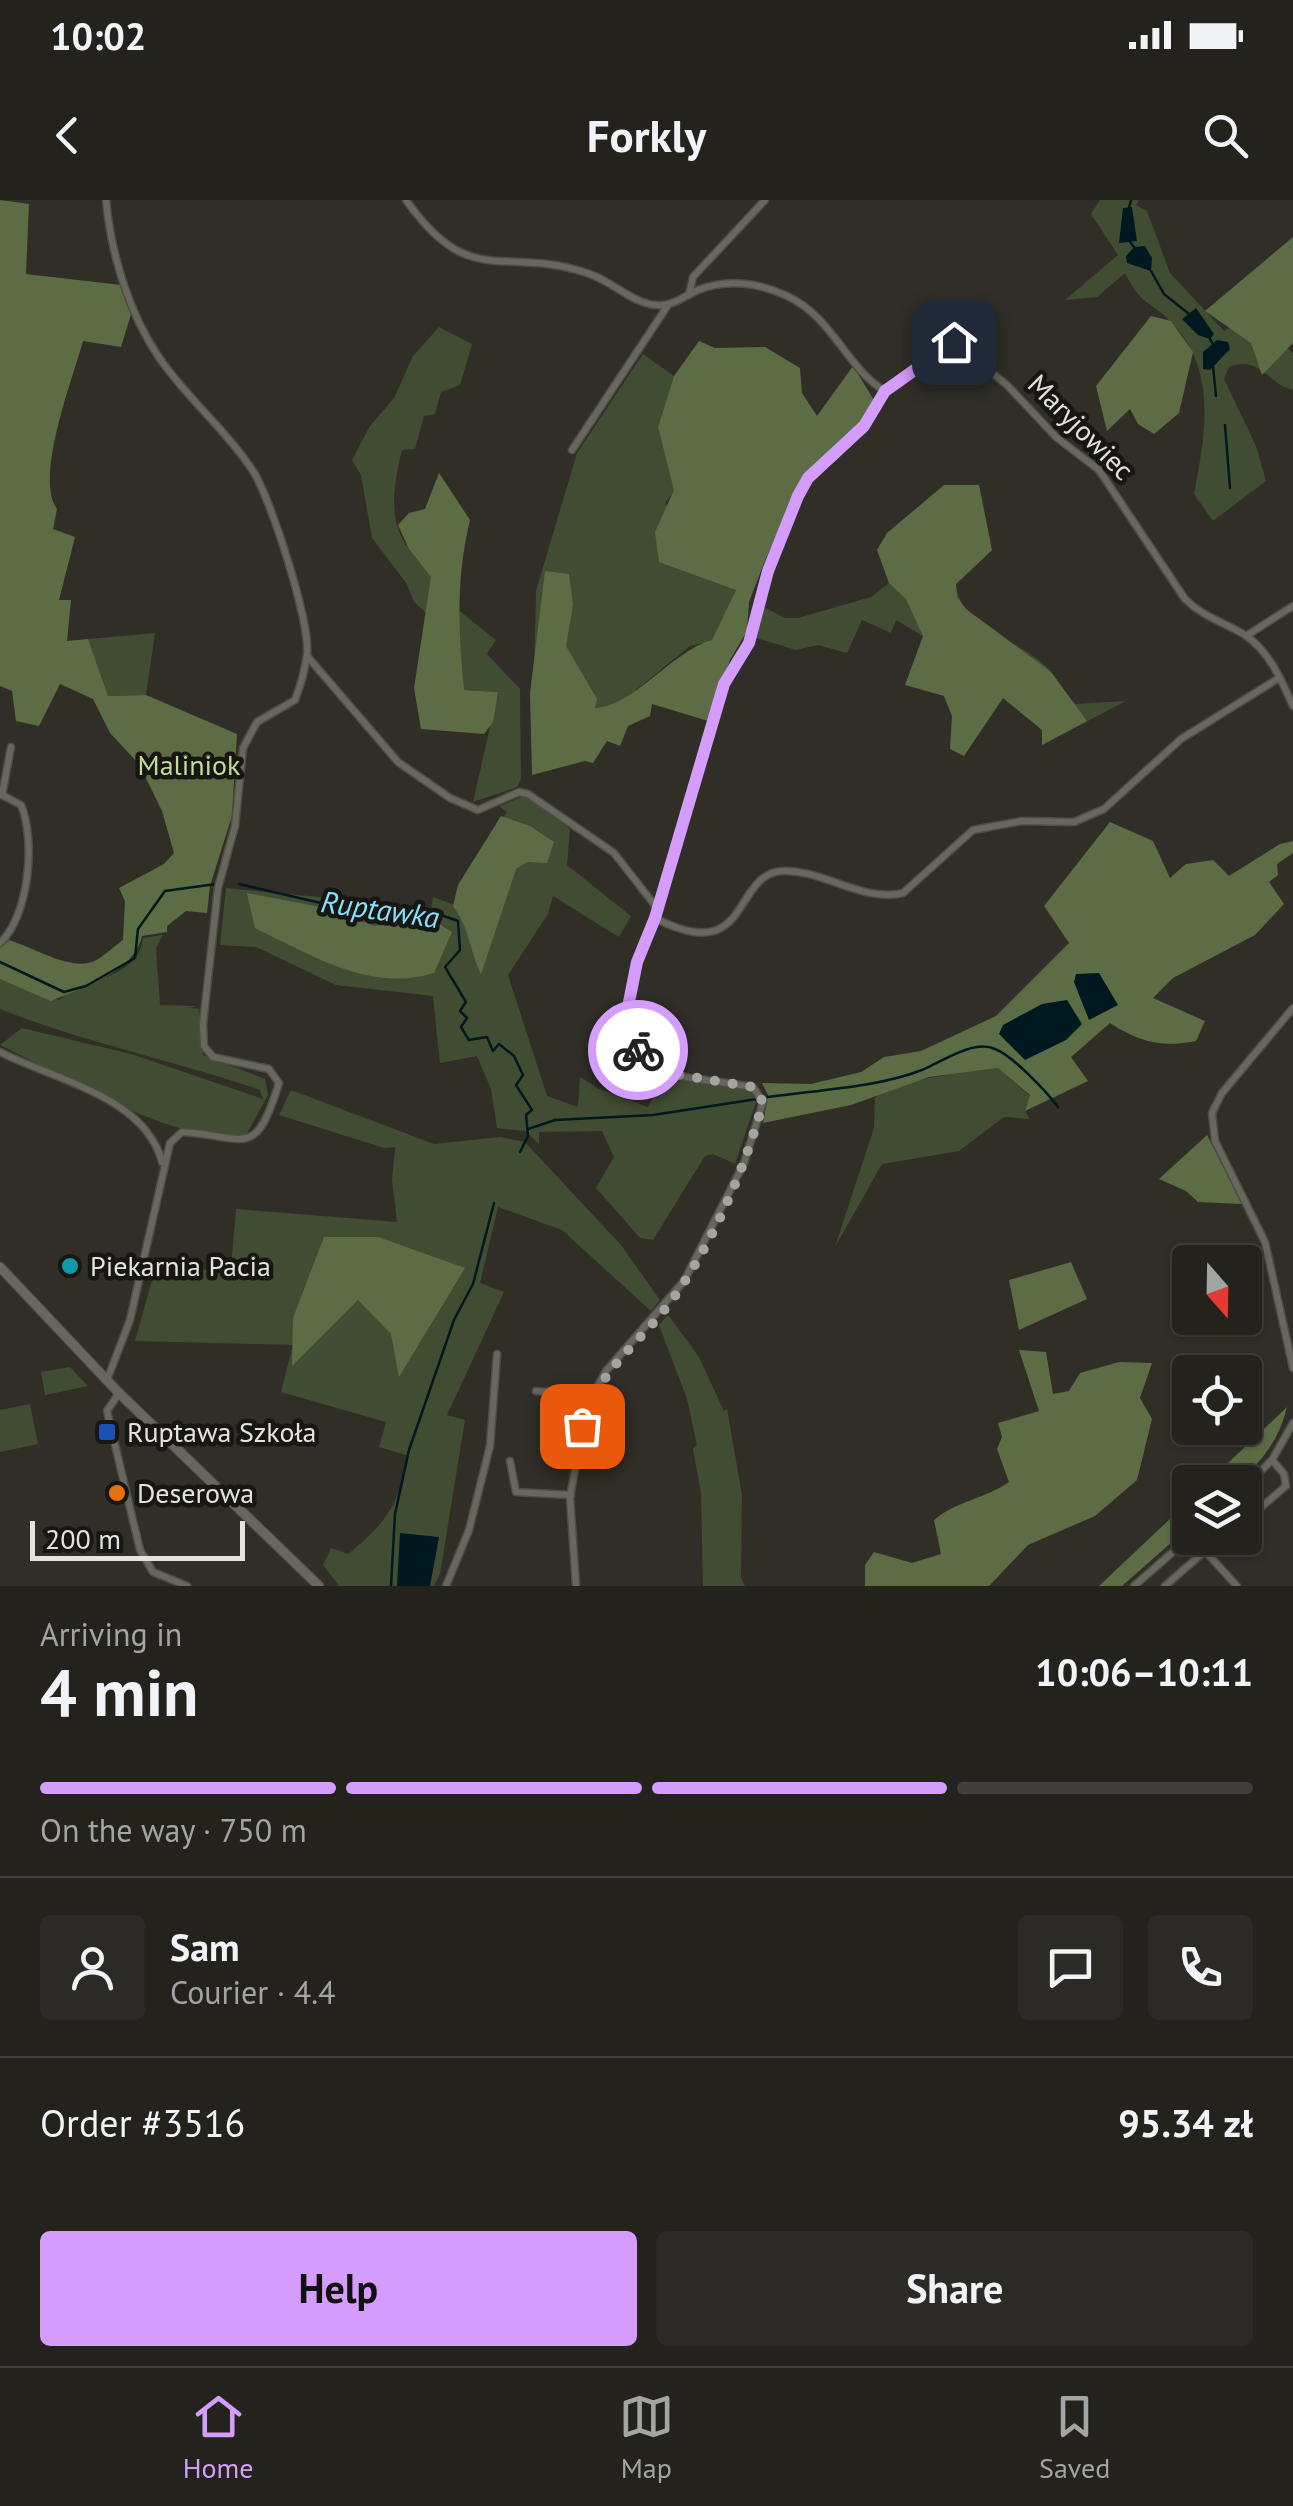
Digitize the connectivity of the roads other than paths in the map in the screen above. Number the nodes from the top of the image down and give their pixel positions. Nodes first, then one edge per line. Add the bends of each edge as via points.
1 (106, 200) edge
2 (406, 200) edge
3 (765, 200) edge
4 (688, 295) junction
5 (668, 305) junction
6 (885, 391) junction
7 (572, 450) dead end
8 (1293, 606) edge
9 (1246, 636) junction
10 (307, 656) junction
11 (1279, 678) junction
12 (1293, 706) edge
13 (11, 747) dead end
14 (1, 794) edge
15 (656, 914) junction
16 (0, 943) edge
17 (1293, 1008) edge
18 (0, 1052) edge
19 (163, 1167) junction
20 (0, 1267) edge
21 (496, 1354) dead end
22 (1293, 1368) edge
23 (106, 1380) junction
24 (536, 1391) dead end
25 (119, 1392) junction
26 (590, 1401) junction
27 (1293, 1423) edge
28 (510, 1460) dead end
29 (1272, 1460) junction
30 (1262, 1470) edge
31 (1293, 1472) edge
32 (1288, 1480) junction
33 (570, 1495) junction
34 (1262, 1508) edge
35 (1172, 1553) edge
36 (1200, 1555) edge
37 (1209, 1555) edge
38 (187, 1586) edge
39 (319, 1586) edge
40 (446, 1586) edge
41 (576, 1586) edge
42 (1134, 1586) edge
43 (1164, 1586) edge
44 (1238, 1586) edge

1 - 10 street via 121,271 147,337 262,488 292,576
2 - 5 street via 454,251 582,271 643,302
3 - 4 street via 693,276
4 - 5 street
4 - 6 street via 741,284 789,296 823,321
5 - 7 street
6 - 9 street, Maryjowiec via 957,344 1099,470 1194,608
6 - 15 street via 864,426 808,478 798,496 749,643 724,684
8 - 9 street
9 - 11 street, Maryjowiec
10 - 15 street via 407,768 471,809 528,794 614,853
10 - 19 street via 295,700 257,722 243,748 203,1024 204,1046 213,1057 270,1069 279,1083 258,1132 240,1140 176,1134
11 - 12 street, Maryjowiec
11 - 15 street via 1182,739 1104,809 1074,822 1022,821 974,830 903,894 781,871 765,878 713,931 689,935
13 - 14 street
14 - 16 street via 21,805 27,830 21,905
15 - 26 street via 625,1014 632,1041 664,1070 746,1084 763,1102 744,1163 679,1290 606,1372
17 - 22 street via 1212,1113 1220,1154 1265,1242
18 - 19 street via 136,1116
19 - 23 street via 130,1320
20 - 23 main road
21 - 40 street via 490,1446 469,1530
23 - 25 main road
24 - 26 street
25 - 38 street via 108,1419 140,1550 153,1572
25 - 39 main road
26 - 33 street
27 - 29 street
28 - 33 street via 516,1492
29 - 30 street
29 - 32 street
31 - 32 street
32 - 34 street
33 - 41 street
35 - 42 street
36 - 43 street
37 - 44 street

